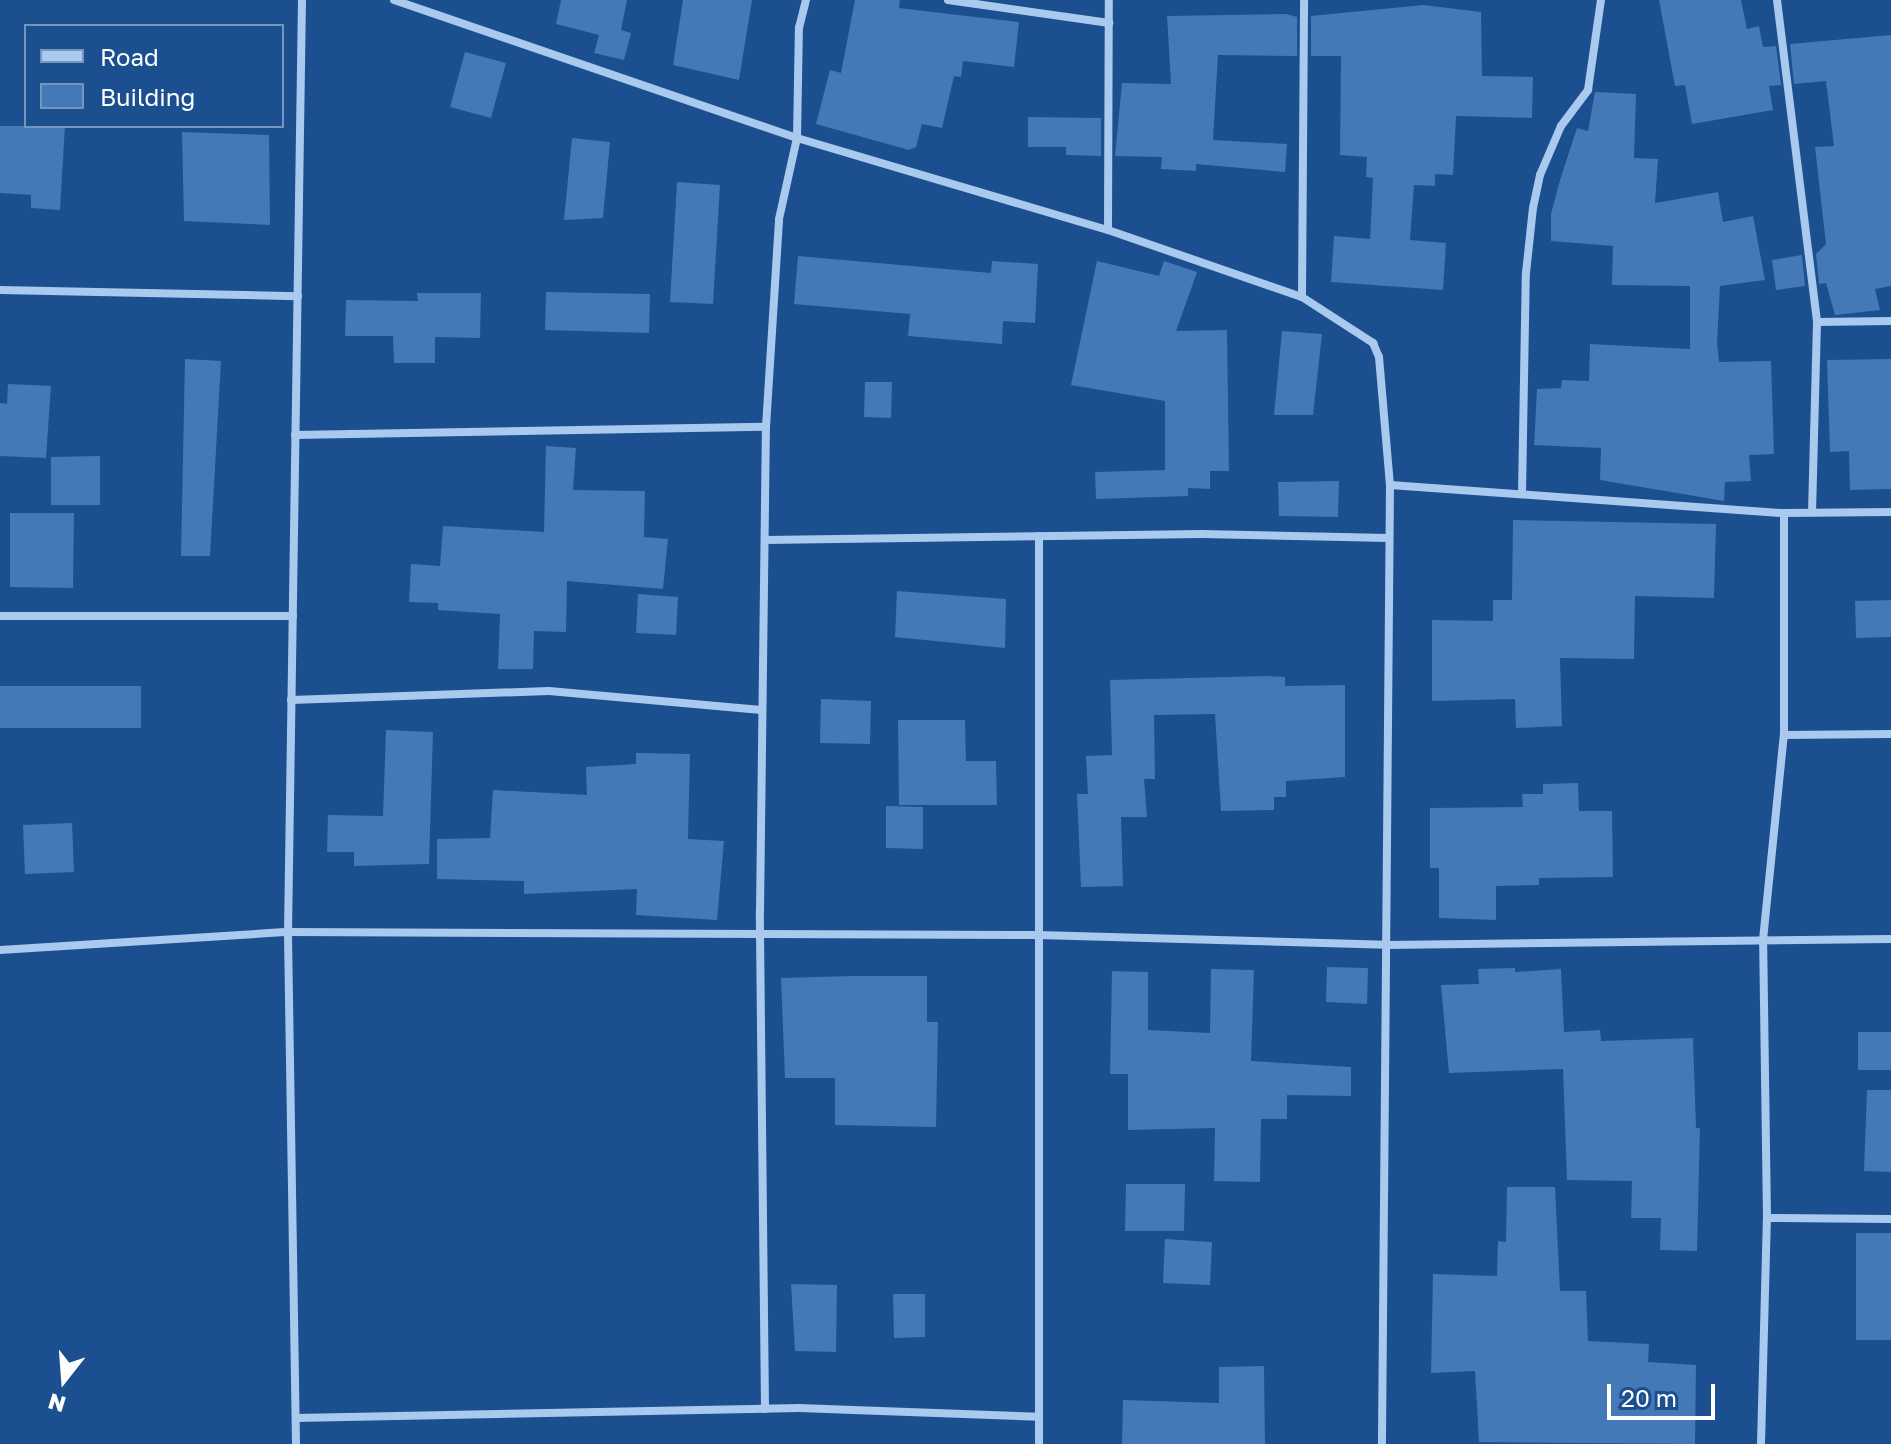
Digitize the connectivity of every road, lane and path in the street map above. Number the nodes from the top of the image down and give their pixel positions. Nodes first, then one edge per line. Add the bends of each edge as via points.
1 (302, 0) edge
2 (394, 0) edge
3 (806, 0) edge
4 (948, 0) edge
5 (1109, 0) edge
6 (1304, 0) edge
7 (1601, 0) edge
8 (1777, 0) edge
9 (1109, 23) junction
10 (797, 138) junction
11 (1108, 230) junction
12 (0, 290) edge
13 (298, 296) junction
14 (1302, 297) junction
15 (1891, 321) edge
16 (1817, 322) junction
17 (766, 427) junction
18 (295, 435) junction
19 (1390, 485) junction
20 (1522, 493) junction
21 (1812, 511) junction
22 (1891, 512) edge
23 (1784, 513) junction
24 (1039, 536) junction
25 (1389, 538) junction
26 (765, 540) junction
27 (0, 616) edge
28 (293, 616) junction
29 (291, 700) junction
30 (761, 710) junction
31 (1891, 734) edge
32 (1784, 735) junction
33 (288, 932) junction
34 (1038, 935) junction
35 (761, 936) junction
36 (1891, 939) edge
37 (1763, 940) junction
38 (1386, 945) junction
39 (0, 950) edge
40 (1767, 1218) junction
41 (1891, 1219) edge
42 (765, 1409) junction
43 (1039, 1417) junction
44 (296, 1418) junction
45 (296, 1444) edge
46 (1039, 1444) edge
47 (1382, 1444) edge
48 (1761, 1444) edge

1 - 13 street
2 - 10 street
3 - 10 street via 799,28
4 - 9 street
5 - 9 street
6 - 14 street
7 - 20 street via 1588,90 1561,126 1540,175 1529,233
8 - 16 street
9 - 11 street
10 - 11 street
10 - 17 street via 779,219
11 - 14 street
12 - 13 street
13 - 18 street
14 - 19 street via 1373,343 1381,373
15 - 16 street
16 - 21 street
17 - 18 street
17 - 26 street
18 - 28 street
19 - 20 street
19 - 25 street
20 - 23 street
21 - 22 street
21 - 23 street
23 - 32 street
24 - 25 street
24 - 26 street
24 - 34 street
25 - 38 street
26 - 30 street
27 - 28 street
28 - 29 street
29 - 30 street via 549,691
29 - 33 street
30 - 35 street
31 - 32 street
32 - 37 street
33 - 35 street
33 - 39 street
33 - 44 street
34 - 35 street
34 - 38 street
34 - 43 street
35 - 42 street
36 - 37 street
37 - 38 street
37 - 40 street
38 - 47 street
40 - 41 street
40 - 48 street
42 - 43 street
42 - 44 street
43 - 46 street
44 - 45 street

